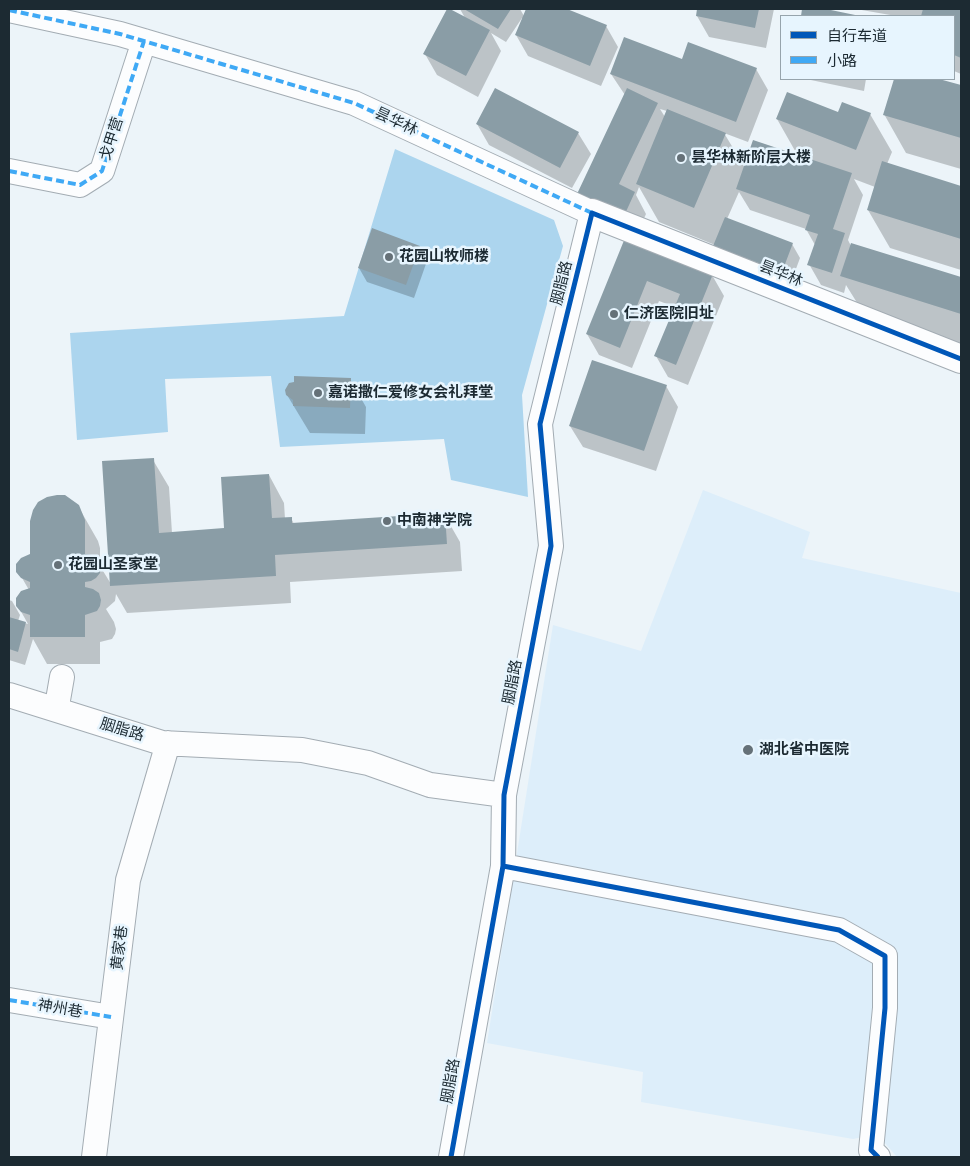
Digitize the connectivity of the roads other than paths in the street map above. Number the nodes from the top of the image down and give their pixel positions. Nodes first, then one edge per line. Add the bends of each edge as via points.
1 (9, 10) edge
2 (144, 41) junction
3 (9, 171) edge
4 (592, 213) junction
5 (961, 359) edge
6 (9, 695) edge
7 (168, 743) junction
8 (504, 795) junction
9 (503, 866) junction
10 (9, 1000) edge
11 (111, 1017) junction
12 (94, 1157) edge
13 (451, 1157) edge
14 (878, 1157) edge

1 - 2 street, 昙华林
2 - 3 street, 戈甲营 via 102,171 80,186
2 - 4 street, 昙华林 via 354,103
4 - 5 street, 昙华林
4 - 8 street, 胭脂路 via 540,424 551,546
6 - 7 street, 胭脂路
7 - 8 street, 胭脂路 via 302,750 368,763 430,785
7 - 11 street, 黄家巷 via 128,880
8 - 9 street, 胭脂路
9 - 13 street, 胭脂路
9 - 14 street via 839,930 885,956 885,1008 871,1150
10 - 11 street, 神州巷
11 - 12 street, 黄家巷

